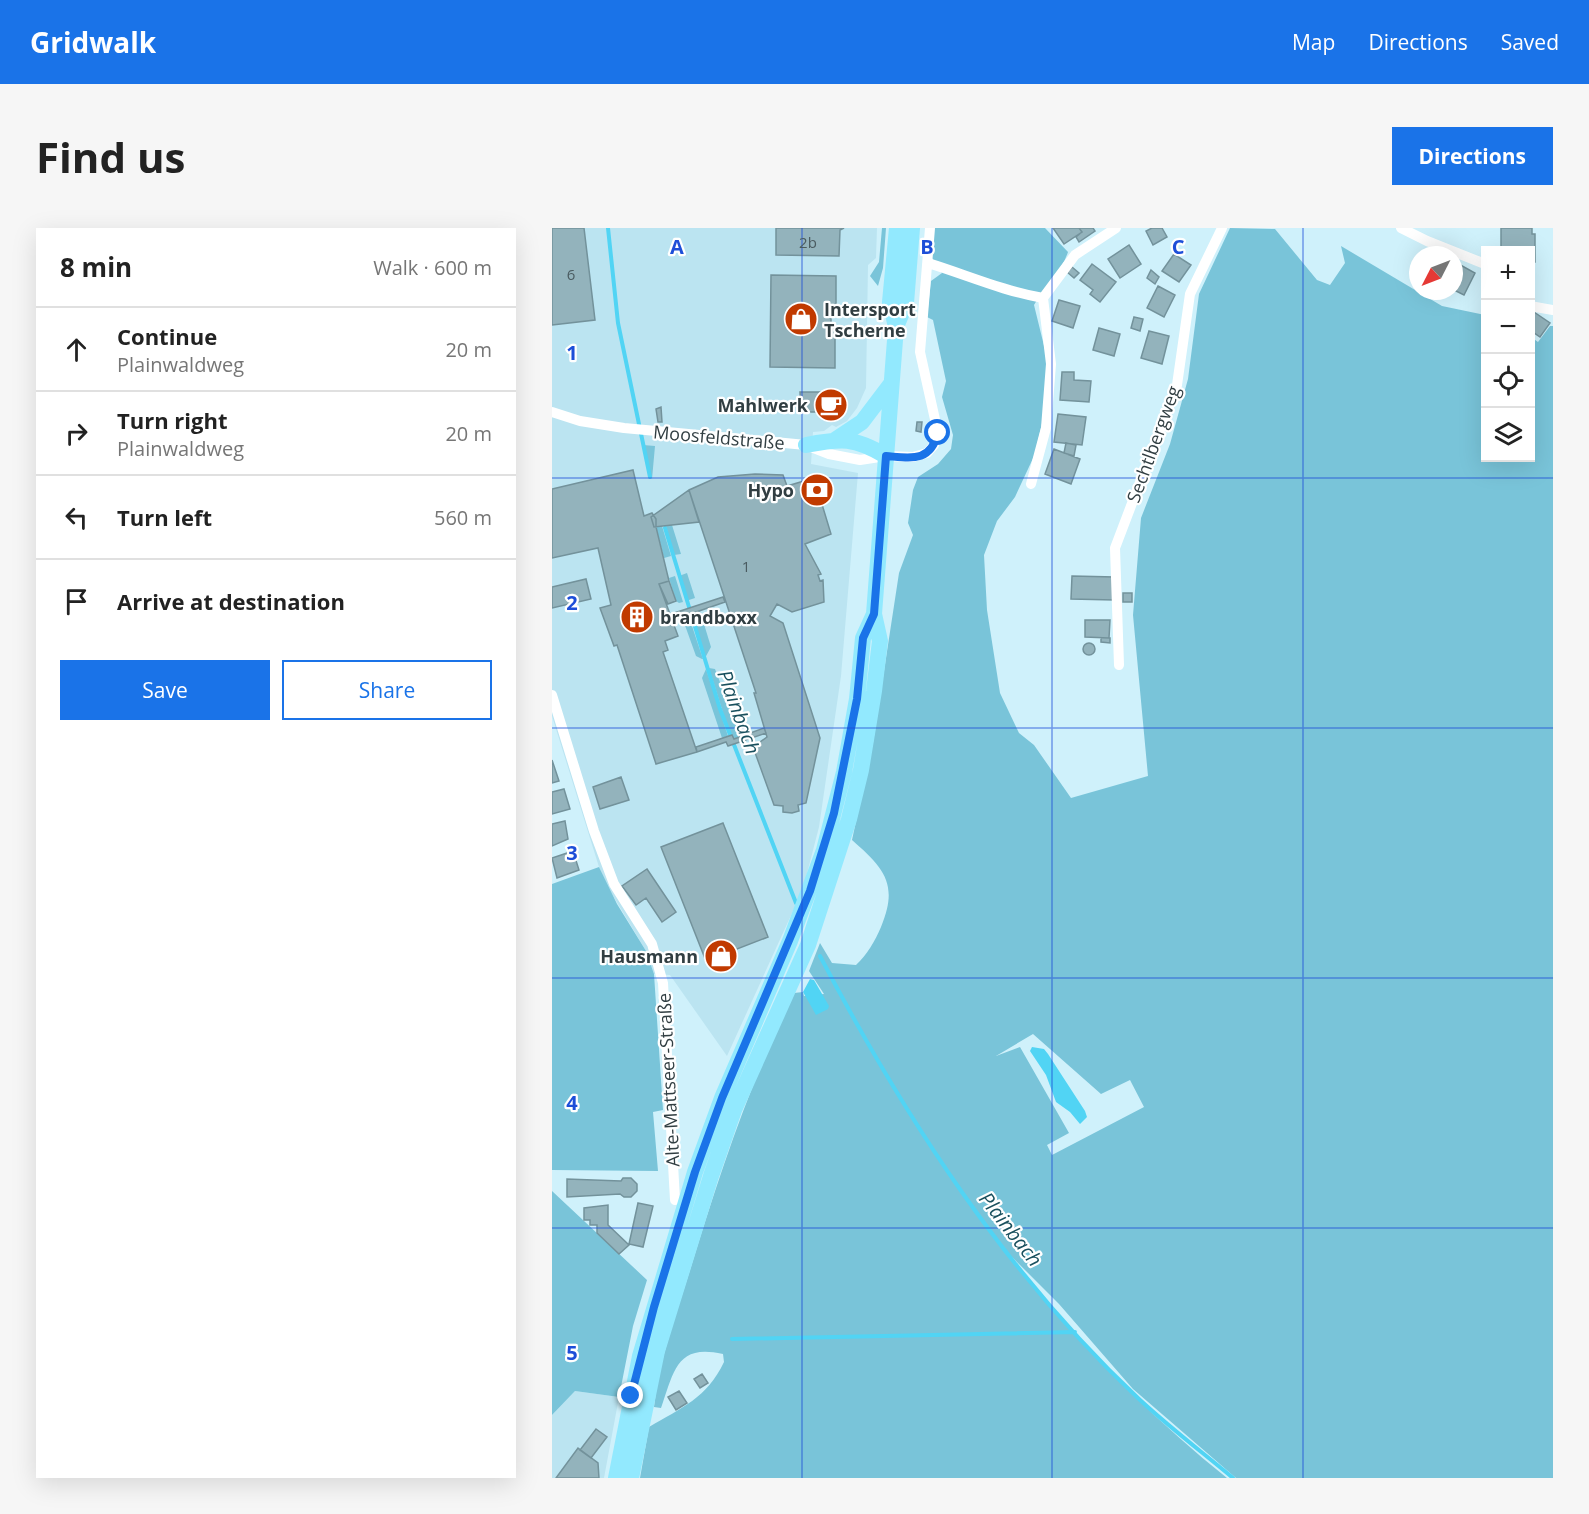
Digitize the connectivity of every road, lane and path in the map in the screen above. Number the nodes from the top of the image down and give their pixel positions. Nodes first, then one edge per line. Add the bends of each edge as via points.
1 (897, 228) edge
2 (912, 228) edge
3 (930, 228) edge
4 (1116, 228) edge
5 (1222, 228) edge
6 (1401, 228) edge
7 (1481, 262) edge
8 (928, 263) junction
9 (1043, 297) junction
10 (1535, 307) edge
11 (1553, 310) edge
12 (896, 327) junction
13 (891, 384) junction
14 (552, 412) edge
15 (835, 440) junction
16 (806, 445) junction
17 (886, 456) junction
18 (1030, 484) dead end
19 (874, 614) junction
20 (1119, 665) dead end
21 (552, 695) edge
22 (675, 1200) dead end
23 (616, 1478) edge
24 (631, 1478) edge

1 - 12 main road via 890,302
2 - 12 main road via 906,303
3 - 8 street
4 - 9 street via 1075,255
5 - 20 street, Sechtlbergweg via 1190,294 1177,385 1115,548
6 - 7 street
8 - 9 street via 1007,291
8 - 17 street, Moosfeldstraße via 920,352 938,433 934,445 920,456
9 - 18 street via 1051,364 1046,428
10 - 11 street
12 - 13 main road
13 - 15 main road via 862,422
13 - 17 main road
14 - 16 street, Moosfeldstraße via 580,422 624,428
15 - 16 main road
15 - 17 main road via 863,442
16 - 17 street, Moosfeldstraße via 860,459
17 - 19 main road
19 - 23 main road via 863,638 844,772 824,850 695,1172 640,1356
19 - 24 main road via 880,641 861,770 849,819 808,945 734,1110 711,1176 657,1351
21 - 22 street, Alte-Mattseer-Straße via 614,884 645,931 657,958 663,983

